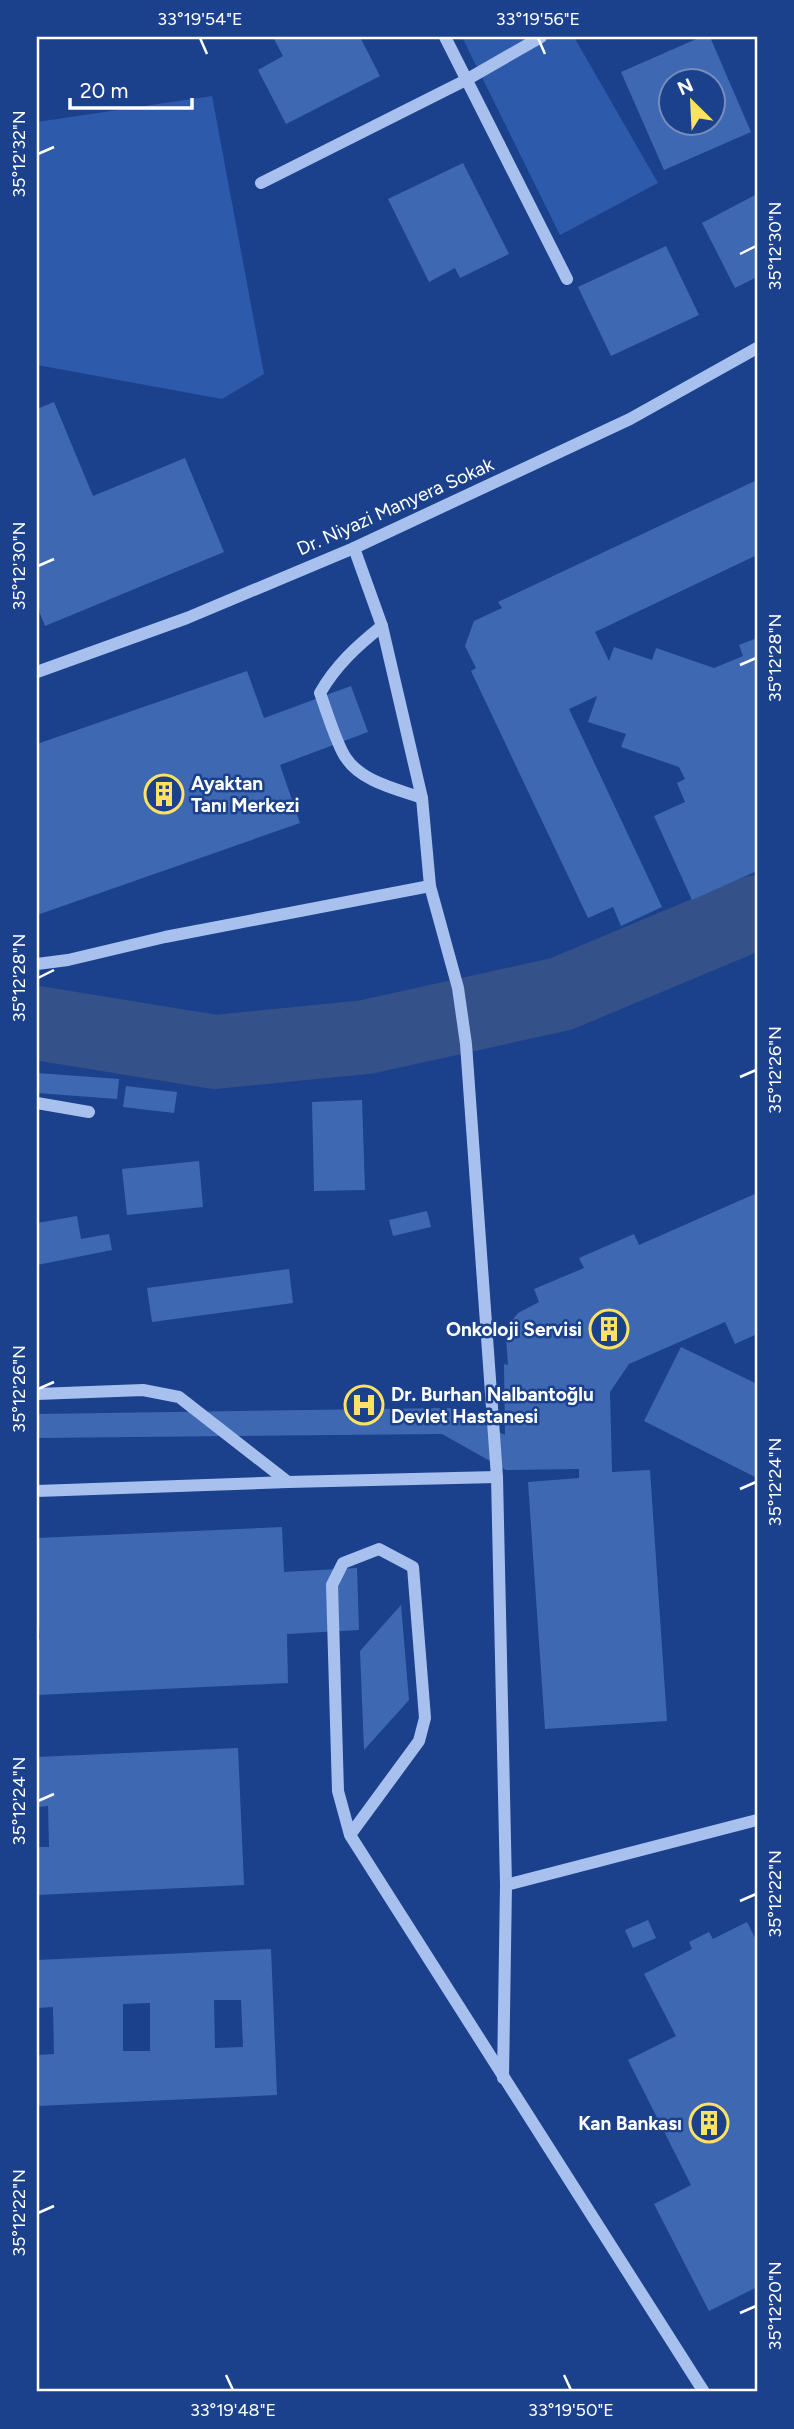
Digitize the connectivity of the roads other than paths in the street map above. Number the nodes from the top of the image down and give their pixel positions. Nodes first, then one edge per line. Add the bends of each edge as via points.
1 (445, 37) edge
2 (541, 37) edge
3 (466, 80) junction
4 (261, 183) dead end
5 (567, 279) dead end
6 (757, 348) edge
7 (354, 548) junction
8 (382, 626) junction
9 (37, 672) edge
10 (422, 798) junction
11 (430, 886) junction
12 (37, 964) edge
13 (37, 1103) edge
14 (89, 1112) dead end
15 (37, 1394) edge
16 (497, 1477) junction
17 (288, 1482) junction
18 (37, 1491) edge
19 (757, 1820) edge
20 (349, 1835) junction
21 (506, 1885) junction
22 (503, 2078) junction
23 (704, 2392) edge

1 - 3 street
2 - 3 street
3 - 4 street
3 - 5 street
6 - 7 street, Dr. Niyazi Manyera Sokak via 630,419
7 - 8 street
7 - 9 street, Dr. Niyazi Manyera Sokak via 187,618
8 - 10 street
8 - 10 street via 334,670 320,693 346,758 382,784
10 - 11 street
11 - 12 street
11 - 16 street via 458,988 466,1044
13 - 14 street
15 - 17 street via 143,1390 179,1397
16 - 17 street
16 - 21 street
17 - 18 street
19 - 21 street
20 - 20 street via 338,1791 332,1585 342,1563 379,1549 413,1567 425,1718 419,1741
20 - 22 street
21 - 22 street
22 - 23 street

